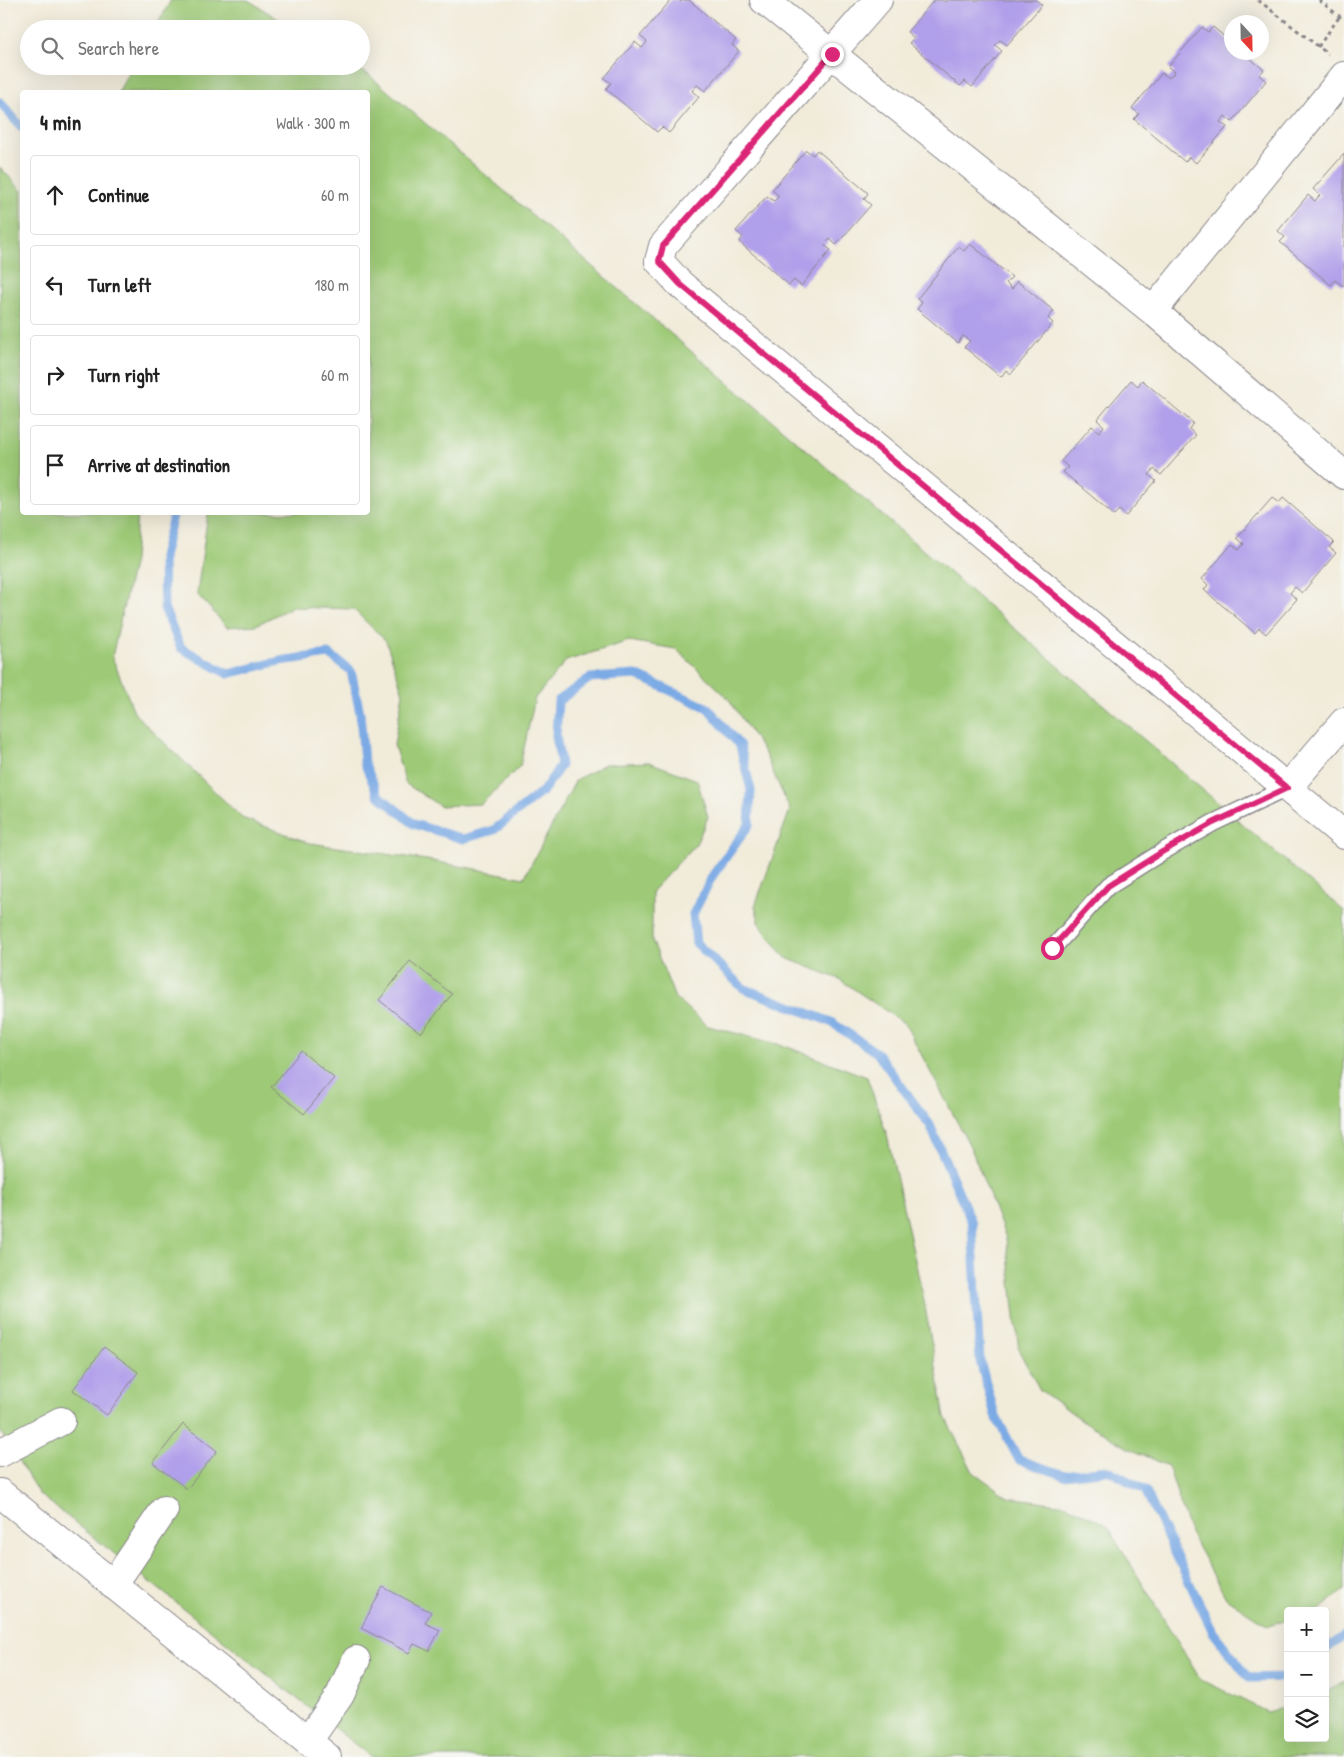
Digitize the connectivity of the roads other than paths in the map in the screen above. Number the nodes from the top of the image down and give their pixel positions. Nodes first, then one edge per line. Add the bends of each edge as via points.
1 (764, 0) edge
2 (878, 0) edge
3 (832, 54) junction
4 (1338, 66) edge
5 (1153, 311) junction
6 (1344, 475) edge
7 (1344, 722) edge
8 (1287, 788) junction
9 (1344, 835) edge
10 (1052, 948) dead end
11 (61, 1421) dead end
12 (0, 1453) edge
13 (0, 1493) edge
14 (164, 1510) dead end
15 (113, 1585) junction
16 (356, 1660) dead end
17 (318, 1749) edge

1 - 3 street
2 - 3 street
3 - 5 street
3 - 8 street via 663,246 659,261 680,284
4 - 5 street
5 - 6 street
7 - 8 street
8 - 9 street
8 - 10 lane via 1213,823 1108,886
11 - 12 street
13 - 15 street
14 - 15 street
15 - 17 street
16 - 17 street

